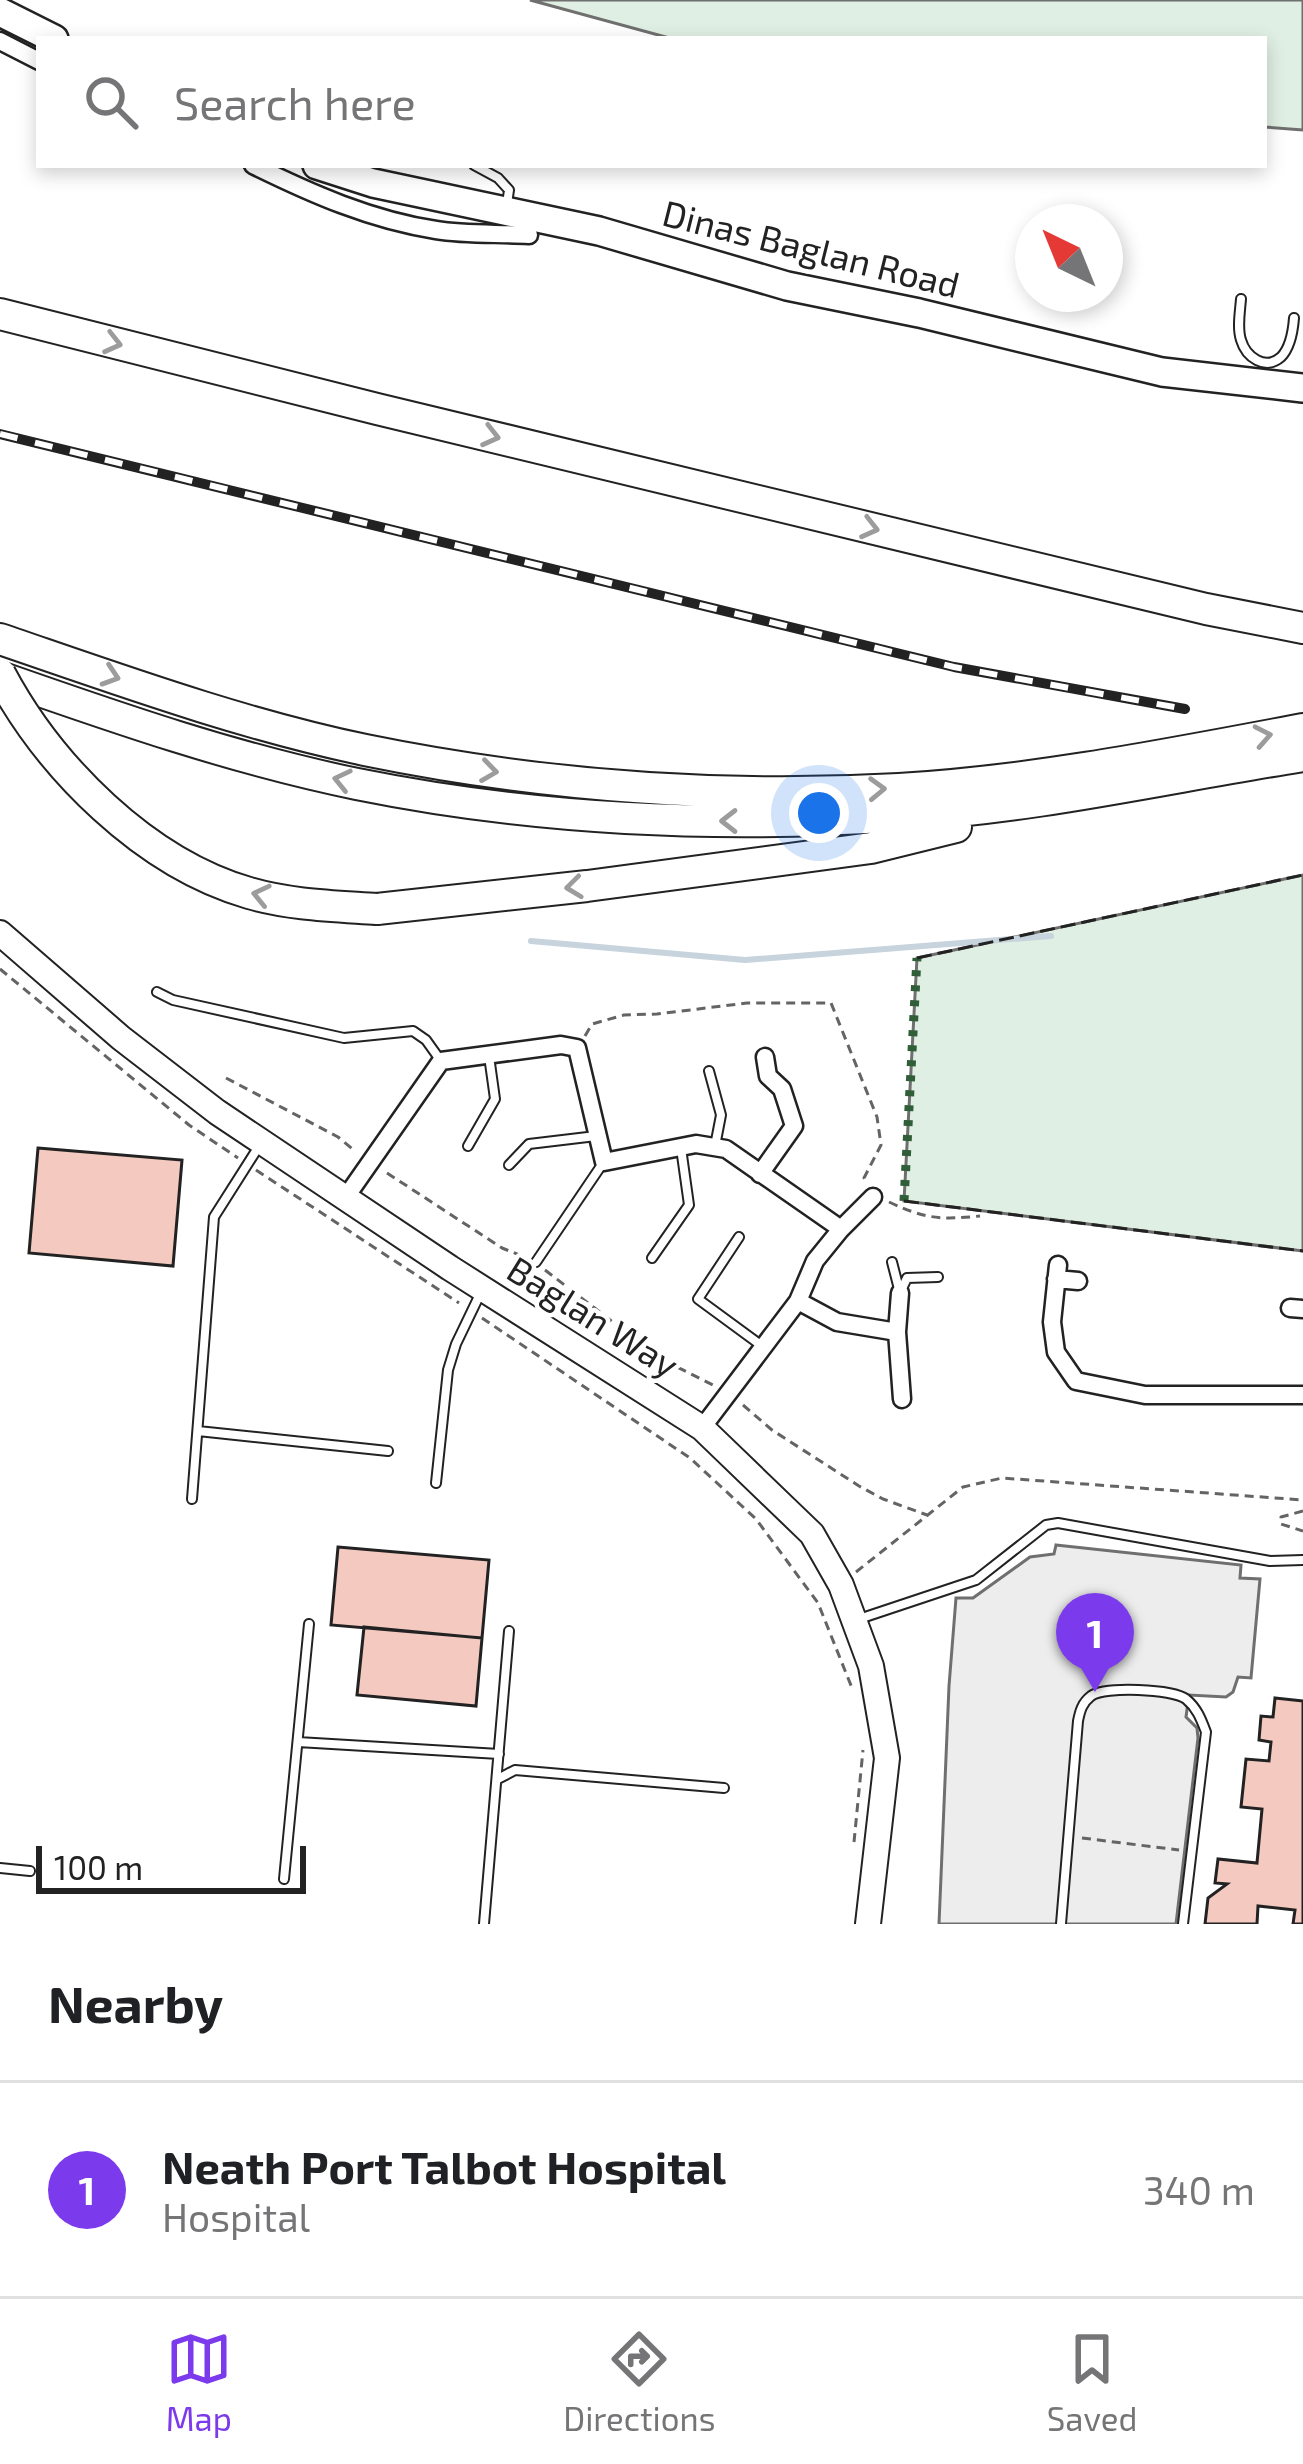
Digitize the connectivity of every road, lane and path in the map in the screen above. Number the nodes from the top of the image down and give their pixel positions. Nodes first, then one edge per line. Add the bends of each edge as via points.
1 (0, 12) edge
2 (48, 36) edge
3 (0, 41) edge
4 (36, 59) edge
5 (259, 168) edge
6 (326, 168) edge
7 (480, 168) edge
8 (506, 211) junction
9 (529, 235) dead end
10 (1241, 299) dead end
11 (0, 314) edge
12 (1294, 318) dead end
13 (1263, 372) junction
14 (1303, 388) edge
15 (1303, 628) edge
16 (0, 639) edge
17 (0, 676) edge
18 (1303, 729) edge
19 (1303, 756) edge
20 (1101, 791) junction
21 (0, 933) edge
22 (0, 969) edge
23 (157, 992) dead end
24 (489, 1055) junction
25 (764, 1057) dead end
26 (441, 1061) junction
27 (709, 1071) dead end
28 (226, 1078) dead end
29 (598, 1136) junction
30 (468, 1146) dead end
31 (715, 1147) junction
32 (680, 1148) junction
33 (254, 1153) junction
34 (604, 1162) junction
35 (370, 1163) junction
36 (508, 1165) dead end
37 (760, 1174) junction
38 (874, 1197) joint
39 (346, 1198) junction
40 (980, 1216) dead end
41 (841, 1229) junction
42 (739, 1237) dead end
43 (652, 1258) dead end
44 (536, 1262) junction
45 (892, 1262) dead end
46 (938, 1277) dead end
47 (1078, 1281) dead end
48 (900, 1293) junction
49 (477, 1300) junction
50 (798, 1301) junction
51 (897, 1332) junction
52 (763, 1347) junction
53 (729, 1393) junction
54 (1302, 1393) edge
55 (902, 1399) dead end
56 (702, 1428) junction
57 (198, 1431) junction
58 (388, 1451) dead end
59 (436, 1483) dead end
60 (192, 1499) dead end
61 (1303, 1500) edge
62 (1303, 1511) edge
63 (927, 1516) junction
64 (1303, 1531) edge
65 (1303, 1560) edge
66 (841, 1585) junction
67 (854, 1620) junction
68 (309, 1624) dead end
69 (509, 1631) dead end
70 (854, 1694) dead end
71 (298, 1742) junction
72 (863, 1744) dead end
73 (499, 1754) junction
74 (496, 1780) junction
75 (724, 1788) dead end
76 (1068, 1835) junction
77 (1192, 1851) junction
78 (853, 1856) dead end
79 (0, 1868) edge
80 (30, 1870) dead end
81 (284, 1879) dead end
82 (870, 1921) edge
83 (484, 1924) edge
84 (1061, 1924) edge
85 (1183, 1924) edge

1 - 2 main road
3 - 4 street
5 - 9 street via 385,219
6 - 8 main road, Dinas Baglan Road
7 - 8 lane via 509,190
8 - 13 main road, Dinas Baglan Road via 1162,372
10 - 13 lane via 1241,341
11 -> 15 highway
12 - 13 lane via 1283,355
13 - 14 main road, Dinas Baglan Road
16 -> 18 highway via 363,749 684,791 900,789 1000,779
20 -> 17 highway via 861,818 571,815 356,784
20 -> 17 highway, bridge via 871,848 377,909 306,904 248,893 148,843 97,803
19 - 20 highway
21 - 33 street, Baglan Way
22 - 33 path via 189,1125
23 - 26 lane via 344,1038 413,1031
24 - 26 street
24 - 29 street via 578,1048
24 - 30 lane via 495,1099
25 - 37 street via 794,1126
26 - 35 street
27 - 31 lane via 722,1115
28 - 35 path via 338,1137
29 - 34 street
29 - 36 lane via 530,1144
31 - 32 street
31 - 37 street
32 - 34 street
32 - 43 lane via 689,1205
33 - 39 street, Baglan Way
33 - 49 path
33 - 57 lane via 214,1217
34 - 44 lane
35 - 39 street
35 - 44 path
37 - 41 street
38 - 40 path via 918,1216
38 - 41 street
39 - 49 street, Baglan Way
41 - 50 street
42 - 52 lane via 698,1299
44 - 53 path via 661,1359
45 - 48 lane
46 - 48 lane via 907,1278
47 - 54 street via 1057,1272 1052,1322 1056,1352 1076,1381 1144,1396
48 - 51 street
49 - 56 street, Baglan Way
49 - 59 lane via 448,1370
49 - 70 path via 690,1458 757,1519 818,1603
50 - 51 street via 837,1322
50 - 52 street
51 - 55 street
52 - 53 street
53 - 56 street
53 - 63 path via 859,1486
56 - 66 street, Baglan Way via 812,1534
57 - 58 lane
57 - 60 lane
61 - 63 path via 1002,1478 964,1487
62 - 64 path via 1280,1517
63 - 66 path
65 - 67 lane via 1058,1523 976,1580
66 - 67 street, Baglan Way
67 - 82 street, Baglan Way via 887,1758
68 - 71 lane
69 - 73 lane
71 - 73 lane
71 - 81 lane
72 - 78 path
73 - 74 lane
74 - 75 lane via 515,1769
74 - 83 lane
76 - 77 path
76 - 77 lane via 1080,1708 1105,1689 1174,1694 1199,1713 1206,1732
76 - 84 lane
77 - 85 lane
79 - 80 lane

